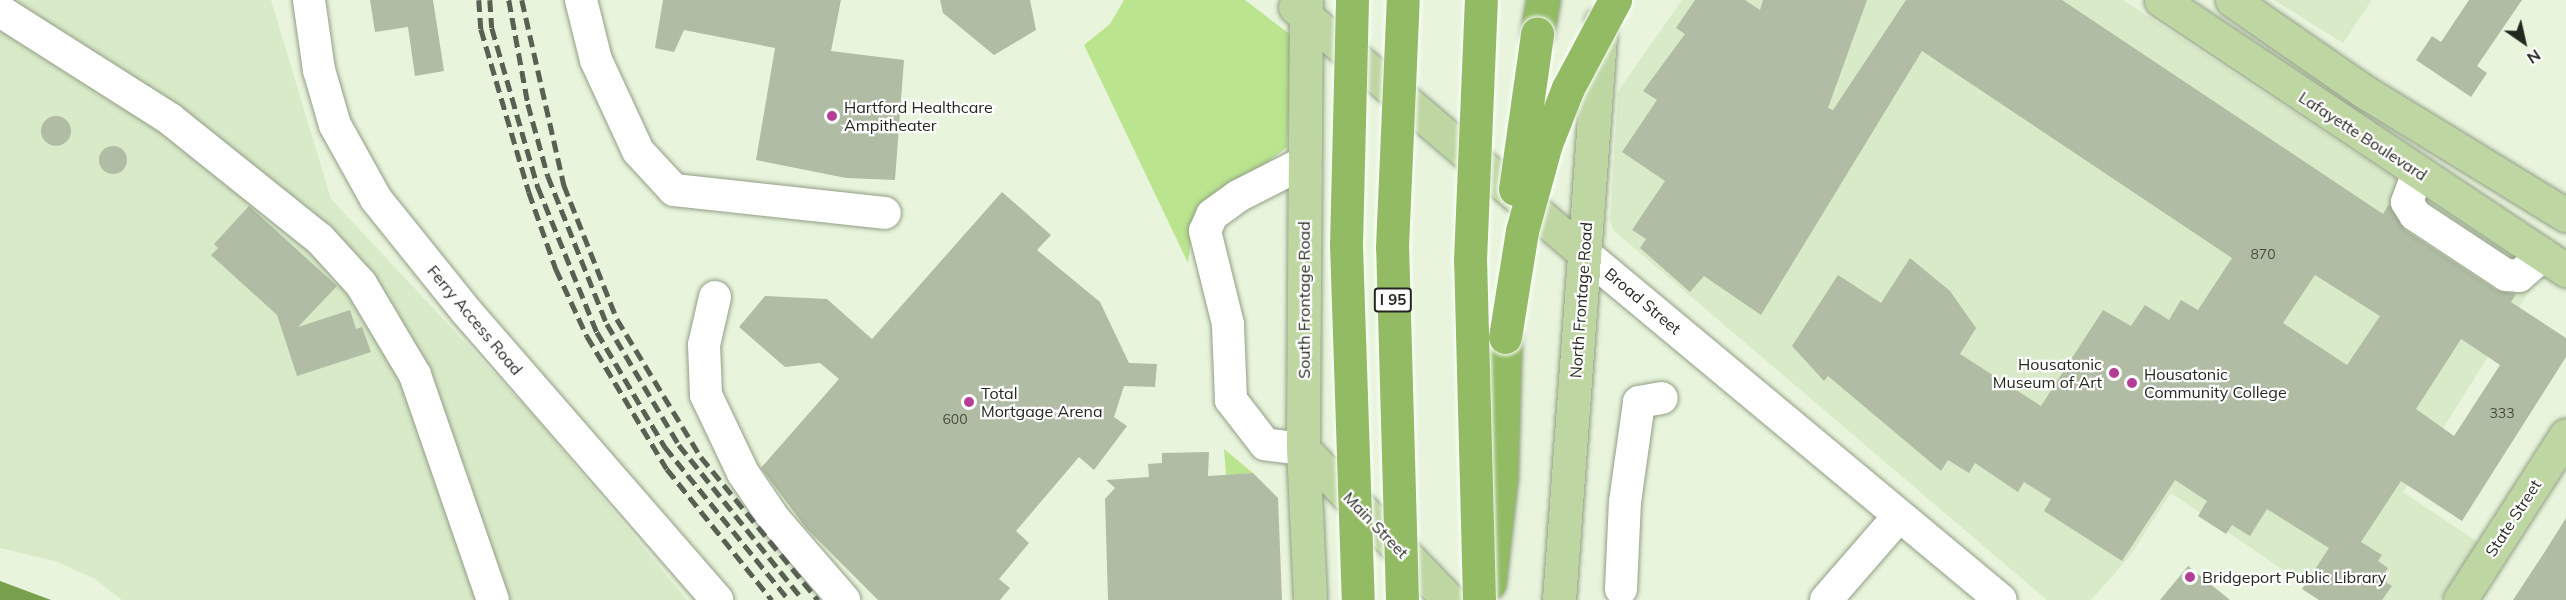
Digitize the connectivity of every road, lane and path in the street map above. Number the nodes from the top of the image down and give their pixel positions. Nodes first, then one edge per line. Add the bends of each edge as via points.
1 (309, 0) edge
2 (581, 0) edge
3 (1340, 0) edge
4 (1352, 0) edge
5 (1403, 0) edge
6 (1482, 0) edge
7 (1543, 0) edge
8 (1602, 0) edge
9 (1616, 0) edge
10 (2161, 0) edge
11 (2232, 0) edge
12 (1300, 6) edge
13 (0, 11) edge
14 (2365, 92) junction
15 (2350, 130) junction
16 (1305, 162) junction
17 (1345, 166) junction
18 (885, 213) dead end
19 (2566, 215) edge
20 (1584, 253) junction
21 (2554, 263) edge
22 (715, 297) dead end
23 (1505, 337) junction
24 (1662, 398) dead end
25 (2566, 435) edge
26 (1304, 449) junction
27 (1899, 516) junction
28 (1621, 590) dead end
29 (493, 600) edge
30 (717, 600) edge
31 (844, 600) edge
32 (1310, 600) edge
33 (1358, 600) edge
34 (1402, 600) edge
35 (1449, 600) edge
36 (1479, 600) edge
37 (1487, 600) edge
38 (1559, 600) edge
39 (1826, 600) edge
40 (2001, 600) edge
41 (2460, 600) edge

1 - 30 street, Ferry Access Road via 319,70 335,125 376,199 466,312
2 - 18 street via 596,60 638,151 674,189
3 - 17 highway, bridge
4 - 17 highway, bridge
5 - 34 highway, I 95, bridge via 1392,247
6 - 36 highway, bridge via 1470,260
7 - 23 highway, bridge via 1515,189
8 - 20 main road, North Frontage Road
9 - 23 highway, bridge via 1568,88 1536,172
10 - 15 main road, Lafayette Boulevard
11 - 14 main road
12 - 16 main road, South Frontage Road
12 - 20 main road, Broad Street
13 - 29 street via 170,119 320,239 361,284 415,375
14 - 15 main road
14 - 19 main road
15 - 21 main road, Lafayette Boulevard
16 - 26 main road, South Frontage Road
16 - 26 street via 1238,196 1212,215 1205,231 1228,324 1231,400 1265,444
17 - 33 highway, bridge via 1348,399
20 - 27 street, Broad Street
20 - 38 main road, North Frontage Road
22 - 31 street via 704,345 706,395 743,473 775,520
23 - 37 highway via 1501,476
24 - 28 street via 1639,402 1625,502
25 - 41 main road, State Street
26 - 32 main road, South Frontage Road
26 - 35 main road, Main Street
27 - 39 street
27 - 40 street, Broad Street

